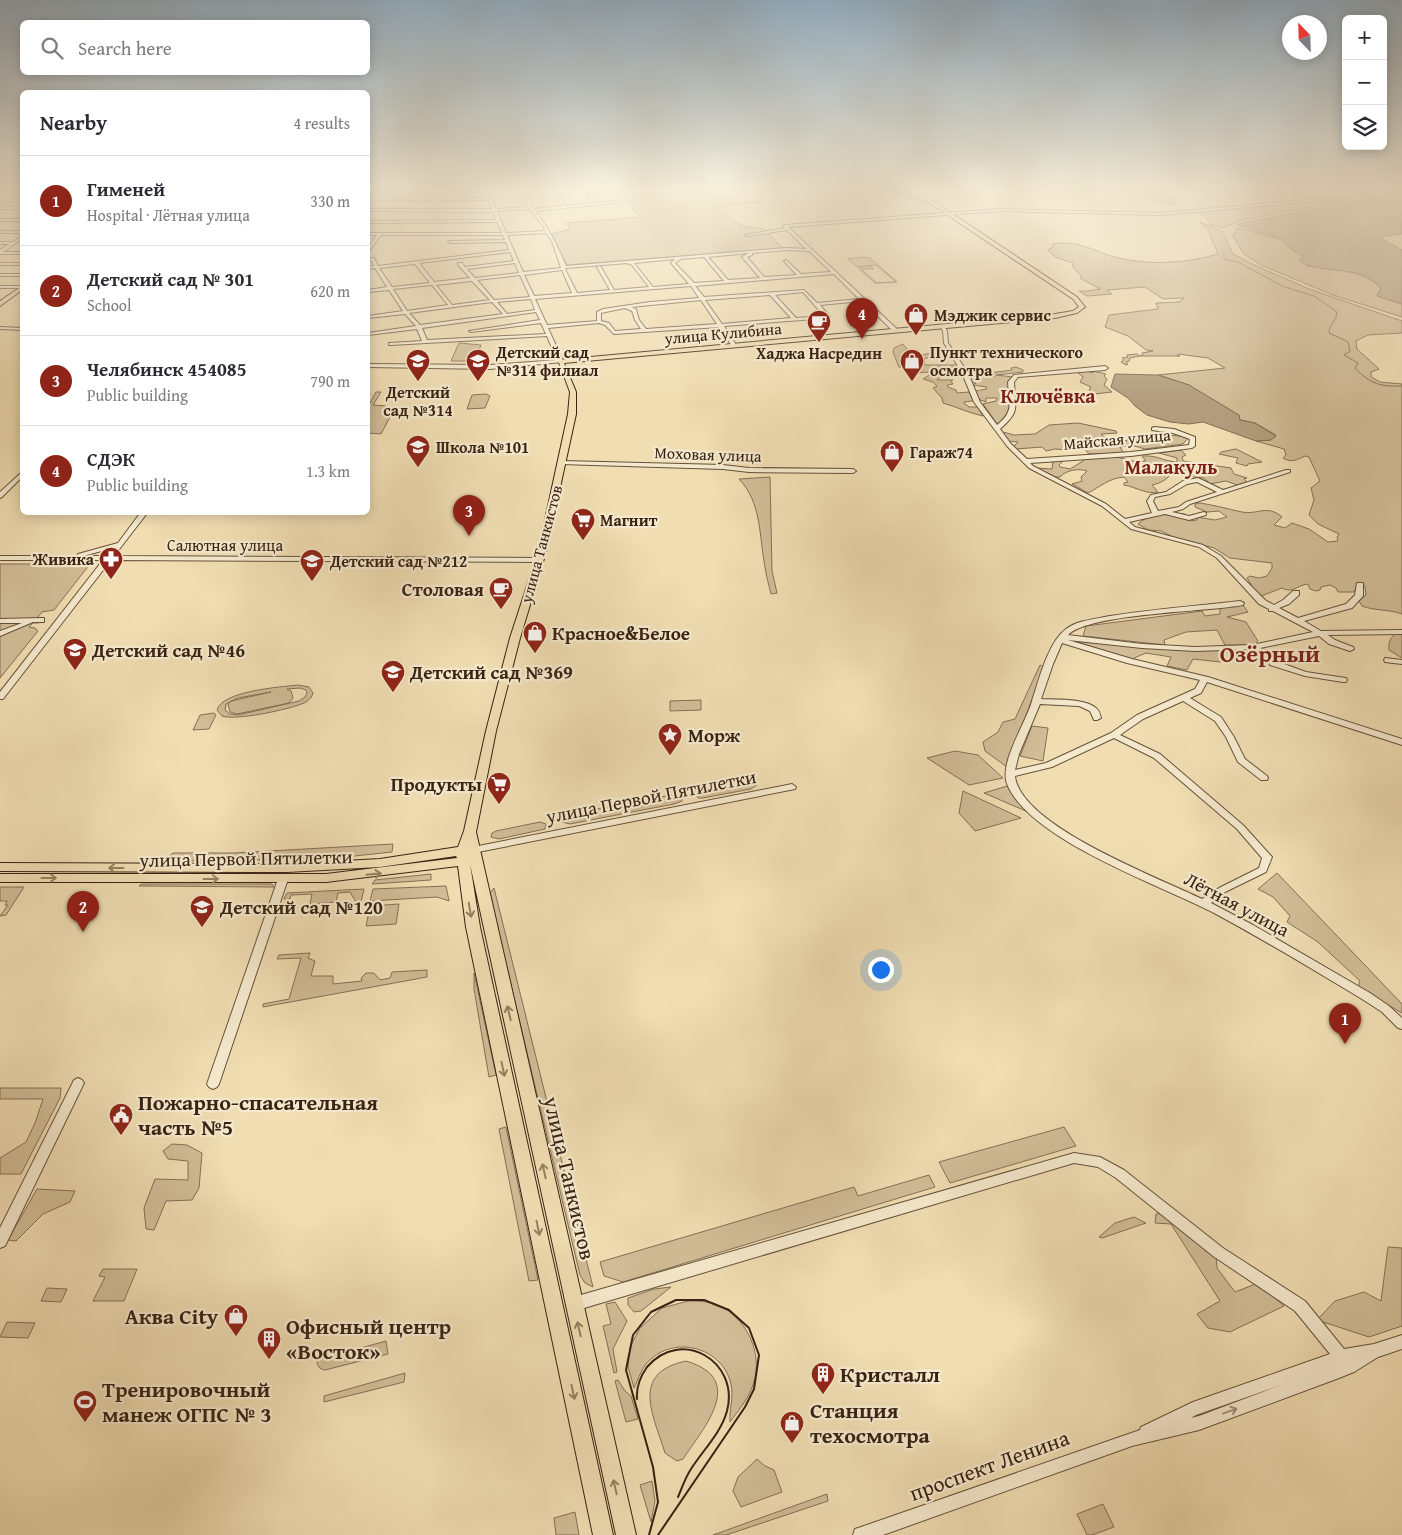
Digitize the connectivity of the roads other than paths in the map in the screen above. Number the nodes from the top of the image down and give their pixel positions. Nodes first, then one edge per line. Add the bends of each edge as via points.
1 (370, 259) edge
2 (445, 259) edge
3 (515, 259) edge
4 (561, 259) edge
5 (672, 259) edge
6 (679, 259) edge
7 (707, 259) edge
8 (745, 259) edge
9 (820, 259) edge
10 (1015, 259) edge
11 (786, 261) dead end
12 (416, 262) junction
13 (517, 262) junction
14 (628, 262) junction
15 (0, 264) edge
16 (20, 264) edge
17 (460, 264) dead end
18 (601, 266) junction
19 (376, 267) junction
20 (370, 268) edge
21 (464, 268) junction
22 (564, 268) junction
23 (521, 273) junction
24 (835, 273) junction
25 (0, 275) edge
26 (20, 275) edge
27 (800, 276) junction
28 (472, 278) junction
29 (763, 279) junction
30 (728, 282) junction
31 (434, 284) junction
32 (692, 284) junction
33 (0, 287) edge
34 (390, 288) junction
35 (652, 288) junction
36 (20, 289) edge
37 (20, 290) edge
38 (613, 290) junction
39 (370, 291) edge
40 (575, 294) junction
41 (772, 294) junction
42 (532, 298) junction
43 (702, 300) junction
44 (863, 300) junction
45 (493, 301) junction
46 (0, 304) edge
47 (816, 304) junction
48 (451, 306) junction
49 (626, 307) junction
50 (538, 311) junction
51 (406, 312) junction
52 (505, 314) junction
53 (370, 316) edge
54 (462, 320) junction
55 (795, 320) junction
56 (599, 322) junction
57 (543, 324) junction
58 (722, 326) junction
59 (942, 326) junction
60 (419, 327) junction
61 (0, 328) edge
62 (20, 328) edge
63 (471, 331) junction
64 (645, 331) junction
65 (896, 331) junction
66 (370, 334) edge
67 (547, 335) junction
68 (473, 339) junction
69 (425, 342) junction
70 (391, 344) dead end
71 (734, 345) junction
72 (560, 361) junction
73 (370, 366) edge
74 (1105, 368) dead end
75 (1016, 376) joint
76 (997, 428) junction
77 (1154, 429) dead end
78 (1026, 461) junction
79 (562, 463) junction
80 (853, 471) dead end
81 (1288, 471) dead end
82 (20, 476) edge
83 (1222, 492) junction
84 (0, 496) edge
85 (1166, 512) junction
86 (1154, 513) junction
87 (1204, 514) dead end
88 (143, 515) edge
89 (1124, 521) junction
90 (120, 544) junction
91 (0, 558) edge
92 (63, 558) junction
93 (109, 558) junction
94 (539, 560) junction
95 (1360, 585) dead end
96 (1296, 593) dead end
97 (1240, 603) dead end
98 (1272, 608) junction
99 (0, 621) edge
100 (1297, 621) junction
101 (1402, 632) edge
102 (1320, 633) junction
103 (0, 634) edge
104 (1061, 638) junction
105 (1252, 647) junction
106 (1350, 649) dead end
107 (1388, 660) dead end
108 (1402, 662) edge
109 (1205, 679) junction
110 (1343, 680) dead end
111 (0, 697) edge
112 (1185, 698) junction
113 (1036, 701) junction
114 (1097, 718) dead end
115 (1114, 735) junction
116 (1402, 742) edge
117 (1010, 774) junction
118 (1264, 778) dead end
119 (792, 787) dead end
120 (468, 856) junction
121 (0, 867) edge
122 (0, 878) edge
123 (283, 879) junction
124 (1203, 903) junction
125 (1402, 1025) edge
126 (78, 1083) dead end
127 (212, 1084) dead end
128 (0, 1242) edge
129 (565, 1307) junction
130 (1402, 1342) edge
131 (1374, 1351) junction
132 (1341, 1357) junction
133 (1339, 1371) junction
134 (1193, 1409) junction
135 (1199, 1422) junction
136 (1132, 1439) junction
137 (603, 1535) edge
138 (626, 1535) edge
139 (861, 1535) edge

1 - 19 street
2 - 12 street
3 - 13 street, улица Танкистов
4 - 22 street
5 - 14 street
6 - 32 street via 673,263
7 - 30 street
8 - 29 street
9 - 24 street
10 - 59 main road, улица Кулибина via 1074,298 1082,307 1080,310 1055,316
11 - 27 street
12 - 19 street
12 - 31 street
13 - 21 street
13 - 23 street, улица Танкистов
14 - 18 street
14 - 35 street via 634,264
15 - 16 street
17 - 21 street
18 - 22 street
18 - 38 street
19 - 20 street
19 - 34 street
21 - 28 street
22 - 23 street
22 - 40 street
23 - 28 street
23 - 42 street, улица Танкистов
24 - 27 street
24 - 44 street
25 - 26 street
27 - 29 street
28 - 31 street
28 - 45 street
29 - 30 street
30 - 32 street
31 - 34 street
31 - 48 street
32 - 35 street
32 - 43 street
33 - 36 street
34 - 39 street
34 - 51 street
35 - 38 street
37 - 46 main road
38 - 40 street
40 - 42 street
41 - 43 street
41 - 47 street via 804,291
41 - 55 street
42 - 45 street
42 - 50 street, улица Танкистов
43 - 49 street
43 - 58 street
44 - 47 street
44 - 65 street
45 - 48 street
45 - 52 street
47 - 55 street via 828,317
48 - 51 street
49 - 56 street via 599,312
49 - 64 street via 634,310
50 - 52 street
50 - 57 street, улица Танкистов
51 - 53 street
51 - 60 street
52 - 54 street
54 - 60 street
54 - 63 street
55 - 58 street
56 - 57 street
56 - 64 street via 607,324 614,333
57 - 63 street
57 - 67 street, улица Танкистов
58 - 64 street
58 - 71 street
59 - 65 main road, улица Кулибина
59 - 76 street via 946,343 965,373 977,402
60 - 66 street
60 - 69 street
61 - 62 street
63 - 68 street
65 - 71 main road, улица Кулибина
67 - 68 street
67 - 72 street, улица Танкистов
68 - 69 street
69 - 70 street
71 - 72 main road, улица Кулибина
72 - 73 street, улица Кулибина via 490,366
72 - 79 main road, улица Танкистов via 573,398
74 - 75 street
75 - 76 street via 1012,382 1015,406 1006,422
76 - 78 street
77 - 78 street, Майская улица via 1174,430 1193,438 1192,446
78 - 89 street via 1031,467 1104,505
79 - 80 street, Моховая улица
79 - 94 main road, улица Танкистов
81 - 83 street
82 - 84 street
83 - 85 street
83 - 86 street via 1198,480 1185,482 1168,493 1153,496 1150,501
85 - 86 street
85 - 87 street via 1189,518
86 - 89 street
88 - 90 street
89 - 98 street via 1141,531 1201,546 1219,557 1262,602
90 - 92 street
90 - 93 street
91 - 92 street, Салютная улица
92 - 93 street, Салютная улица
93 - 94 street, Салютная улица
93 - 111 street
94 - 120 main road, улица Танкистов via 492,731 470,831
95 - 100 street via 1360,596 1349,606
96 - 98 street
97 - 104 street via 1082,624 1070,628
98 - 100 street
99 - 103 street via 38,620
100 - 102 street
101 - 102 street
102 - 105 street
102 - 106 street
104 - 105 street via 1173,648
104 - 109 street via 1130,661
104 - 113 street
105 - 110 street via 1269,655 1274,663 1281,666 1305,674
107 - 108 street
109 - 112 street via 1198,691
109 - 116 street
112 - 115 street via 1140,716
112 - 118 street via 1218,719 1241,760
113 - 114 street via 1087,706 1094,710
113 - 117 street via 1018,743
115 - 117 street via 1049,765
115 - 124 street via 1157,756 1240,828 1267,856 1263,870
117 - 124 street, Лётная улица via 1018,796 1048,827
119 - 120 street, улица Первой Пятилетки via 487,847
120 -> 121 main road, улица Первой Пятилетки via 287,868
123 -> 120 main road, улица Первой Пятилетки via 370,874
120 - 129 main road, улица Танкистов via 473,927
122 -> 123 main road, улица Первой Пятилетки
123 - 127 street
124 - 125 street, Лётная улица via 1375,1002
126 - 128 street
129 - 132 street via 1074,1158 1100,1162 1120,1174 1218,1252 1300,1306
129 -> 137 main road, улица Танкистов
138 -> 129 main road, улица Танкистов
130 - 131 street, проспект Ленина
131 - 132 street, проспект Ленина
131 - 133 street, проспект Ленина
132 - 133 street
132 - 134 street, проспект Ленина
135 -> 133 street, проспект Ленина
134 - 135 street via 1190,1418
134 - 136 street, проспект Ленина
135 - 136 street, проспект Ленина
136 - 139 street, проспект Ленина

